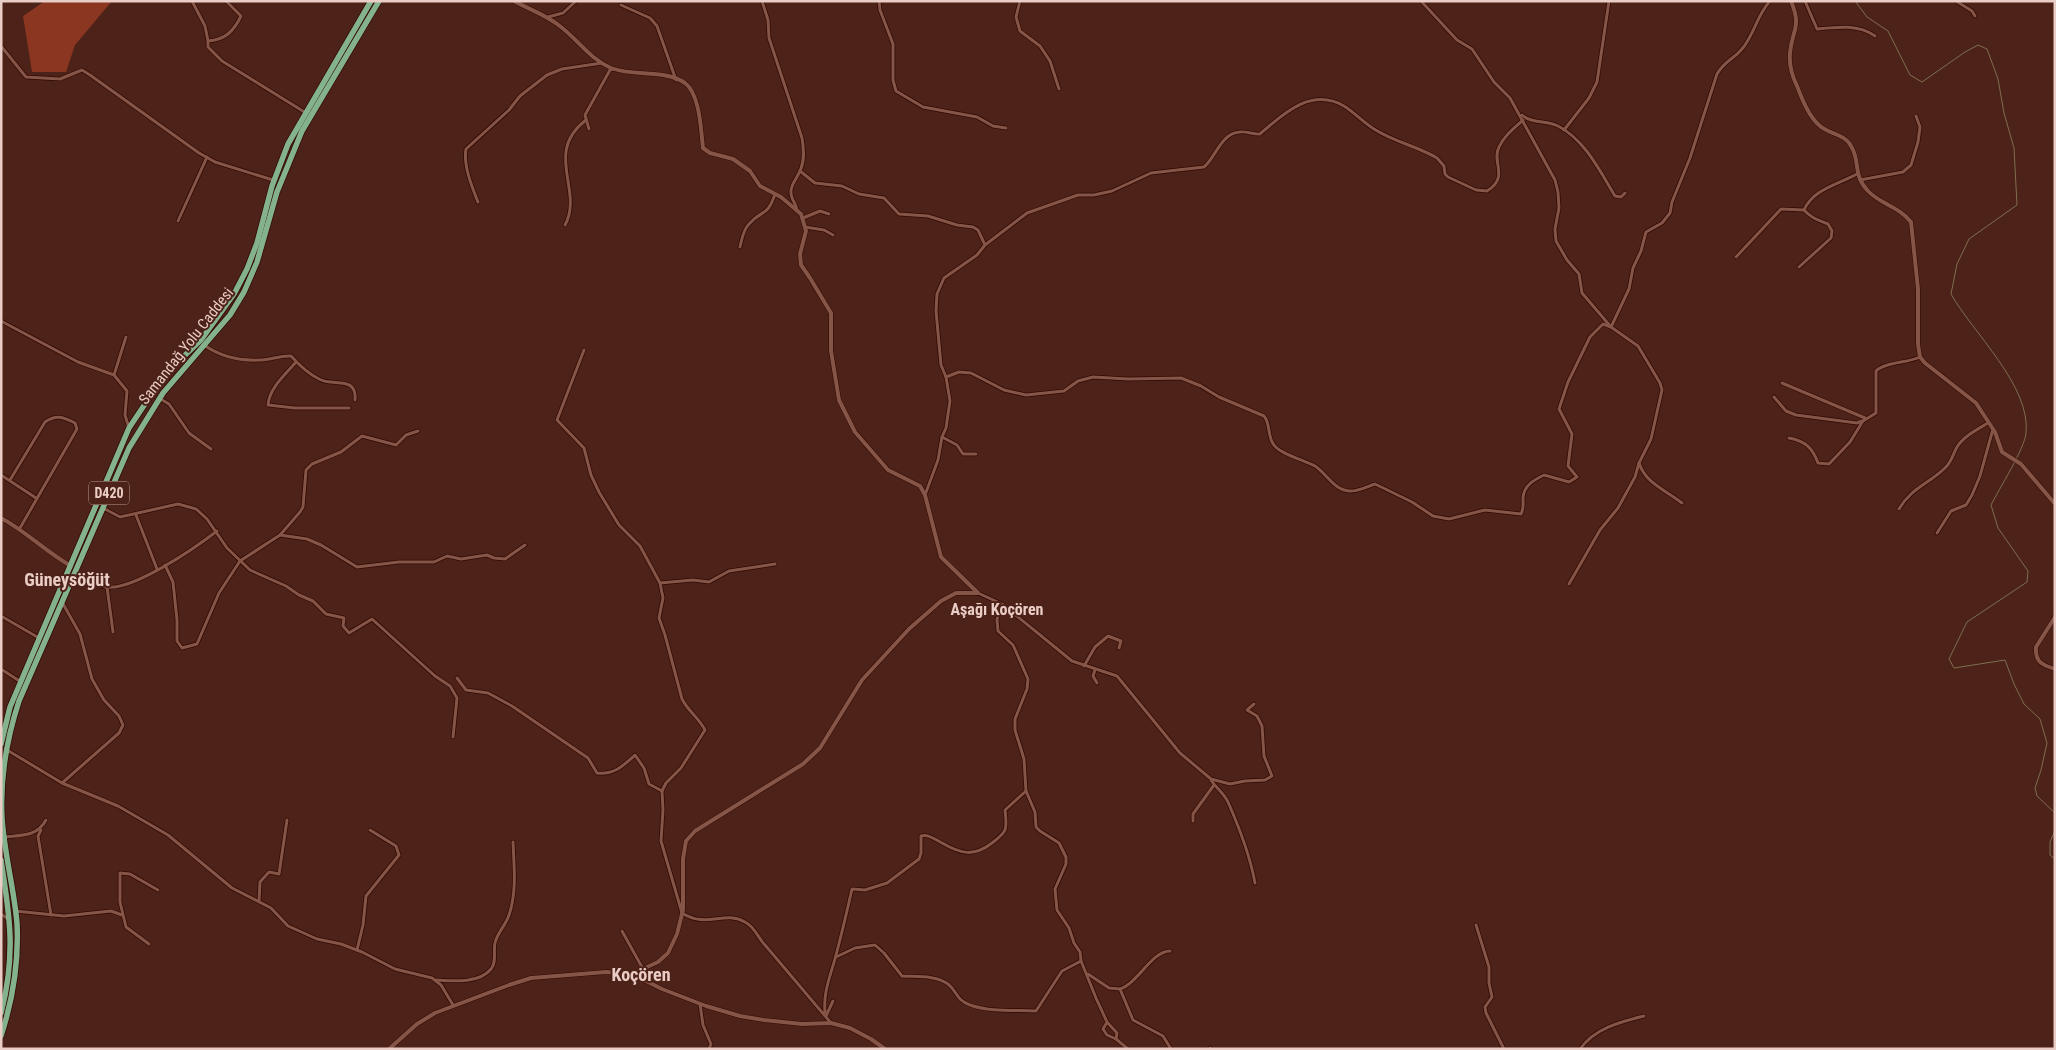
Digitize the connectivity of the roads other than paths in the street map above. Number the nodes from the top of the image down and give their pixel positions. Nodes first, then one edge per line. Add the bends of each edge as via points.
1 (192, 1) edge
2 (226, 1) edge
3 (371, 1) edge
4 (379, 1) edge
5 (514, 1) edge
6 (576, 1) edge
7 (762, 1) edge
8 (879, 1) edge
9 (1020, 1) edge
10 (1421, 1) edge
11 (1609, 1) edge
12 (1770, 1) edge
13 (1791, 1) edge
14 (1805, 1) edge
15 (1956, 1) edge
16 (621, 5) dead end
17 (1975, 16) dead end
18 (548, 18) junction
19 (1874, 36) dead end
20 (208, 41) junction
21 (1, 46) edge
22 (603, 63) junction
23 (616, 69) junction
24 (676, 80) junction
25 (1059, 89) dead end
26 (1518, 112) junction
27 (306, 113) junction
28 (1916, 116) dead end
29 (586, 120) junction
30 (1523, 120) junction
31 (1006, 128) dead end
32 (589, 129) dead end
33 (1564, 130) junction
34 (207, 157) junction
35 (800, 171) junction
36 (1857, 174) junction
37 (274, 180) junction
38 (1859, 180) junction
39 (1625, 193) dead end
40 (775, 194) junction
41 (478, 202) dead end
42 (797, 210) junction
43 (1804, 210) junction
44 (829, 214) dead end
45 (803, 218) junction
46 (178, 221) dead end
47 (565, 225) dead end
48 (806, 227) junction
49 (833, 235) dead end
50 (985, 245) junction
51 (740, 247) dead end
52 (1736, 257) dead end
53 (1799, 267) dead end
54 (1, 321) edge
55 (1611, 327) junction
56 (126, 337) dead end
57 (204, 344) junction
58 (584, 350) dead end
59 (1920, 357) junction
60 (296, 362) junction
61 (114, 375) junction
62 (946, 377) junction
63 (1782, 383) dead end
64 (1774, 397) dead end
65 (159, 398) junction
66 (355, 400) dead end
67 (349, 408) dead end
68 (1864, 420) junction
69 (1988, 423) junction
70 (129, 428) junction
71 (1993, 430) junction
72 (418, 431) dead end
73 (942, 437) junction
74 (1789, 438) dead end
75 (211, 449) dead end
76 (976, 454) dead end
77 (1639, 463) junction
78 (1, 475) edge
79 (10, 480) junction
80 (925, 495) junction
81 (36, 498) junction
82 (1682, 503) dead end
83 (2055, 504) edge
84 (102, 508) junction
85 (1899, 509) dead end
86 (136, 515) junction
87 (1, 518) edge
88 (20, 528) junction
89 (217, 531) junction
90 (1937, 534) dead end
91 (280, 535) junction
92 (525, 545) dead end
93 (240, 561) junction
94 (775, 564) dead end
95 (165, 565) junction
96 (71, 566) junction
97 (157, 569) junction
98 (73, 576) junction
99 (660, 583) junction
100 (1569, 584) dead end
101 (106, 587) junction
102 (978, 593) junction
103 (62, 602) junction
104 (1000, 603) junction
105 (1, 616) edge
106 (2055, 617) edge
107 (113, 632) dead end
108 (39, 638) junction
109 (1119, 648) dead end
110 (1084, 666) junction
111 (1, 669) edge
112 (2055, 669) edge
113 (1095, 670) junction
114 (457, 678) dead end
115 (20, 682) junction
116 (1097, 683) dead end
117 (1254, 704) dead end
118 (453, 737) dead end
119 (1, 744) edge
120 (6, 750) junction
121 (1211, 779) junction
122 (62, 782) junction
123 (1214, 785) junction
124 (662, 791) junction
125 (1026, 791) junction
126 (46, 820) dead end
127 (287, 820) dead end
128 (1193, 821) dead end
129 (41, 830) junction
130 (370, 830) dead end
131 (4, 838) junction
132 (513, 842) dead end
133 (1, 860) edge
134 (1255, 883) dead end
135 (158, 890) dead end
136 (259, 901) junction
137 (15, 911) junction
138 (682, 913) junction
139 (1, 914) edge
140 (51, 915) junction
141 (123, 915) junction
142 (11, 921) junction
143 (1476, 926) dead end
144 (622, 931) dead end
145 (148, 944) dead end
146 (357, 950) junction
147 (1170, 952) dead end
148 (836, 957) junction
149 (1081, 961) junction
150 (643, 969) junction
151 (1086, 972) junction
152 (632, 974) junction
153 (435, 980) junction
154 (1120, 989) junction
155 (833, 1001) dead end
156 (700, 1004) junction
157 (453, 1006) junction
158 (1, 1013) edge
159 (824, 1015) junction
160 (1644, 1016) dead end
161 (831, 1022) junction
162 (1107, 1022) junction
163 (1, 1036) edge
164 (1116, 1039) junction
165 (389, 1049) edge
166 (709, 1049) edge
167 (885, 1049) edge
168 (1128, 1049) edge
169 (1170, 1049) edge
170 (1504, 1049) edge
171 (1580, 1049) edge

1 - 20 street via 205,26
2 - 20 street via 241,16 228,35
3 - 27 highway, Samandağ Yolu Caddesi / D420
4 - 57 highway, Samandağ Yolu Caddesi / D420 via 298,139 244,292 230,315
5 - 18 street
6 - 18 street via 563,13
7 - 35 street via 769,38 802,138 804,154
8 - 31 street via 893,44 896,92 923,107 977,117 993,126
9 - 25 street via 1016,17 1020,31 1040,46 1050,61
10 - 26 street via 1457,40 1472,49
11 - 33 street via 1597,82
12 - 55 street via 1761,10 1749,39 1741,50 1722,64 1717,74 1670,214 1646,232 1629,289
13 - 36 street via 1797,15 1790,52 1796,86 1820,126 1846,139 1852,146
14 - 19 street via 1816,29 1856,28
15 - 17 street
16 - 24 street via 650,18 657,26
18 - 22 street
20 - 27 street via 208,46 222,61
21 - 34 street via 26,77 60,79 82,70
22 - 23 street
22 - 41 street via 562,69 547,75 520,96 466,149 465,156
23 - 24 street
23 - 29 street via 610,70 585,115
24 - 40 street via 686,84 696,98 702,148 733,159 750,171 760,186
26 - 30 street
26 - 33 street via 1526,119 1550,122
27 - 37 highway, Samandağ Yolu Caddesi / D420 via 288,144
28 - 38 street via 1920,127 1911,165 1902,172
29 - 32 street
29 - 47 street via 576,127 566,150 565,173 570,197
30 - 50 street via 1509,132 1498,149 1496,184 1482,192 1448,177 1437,158 1375,130 1342,105 1329,100 1311,102 1290,108 1260,134 1234,133 1224,140 1204,167 1151,174 1112,191 1068,198 1027,213
30 - 55 street via 1555,180 1559,208 1556,241 1579,274 1582,293
33 - 39 street via 1587,151 1615,196 1621,197
34 - 37 street
34 - 46 street
35 - 42 street via 790,189
35 - 50 street via 815,183 842,186 859,194 884,198 899,214 928,216 973,227
36 - 38 street
36 - 43 street via 1821,192
37 - 70 highway, Samandağ Yolu Caddesi / D420 via 248,269 234,294 201,340 165,374
38 - 59 street via 1869,193 1906,215 1911,222 1918,289
40 - 42 street
40 - 51 street via 767,212 749,224
42 - 45 street
43 - 52 street via 1781,209
43 - 53 street via 1828,224 1832,231 1831,238
44 - 45 street via 820,211
45 - 48 street
48 - 49 street
48 - 80 street via 800,266 831,313 839,400 855,432 888,470 920,486
50 - 62 street via 977,255 944,278 937,294 941,365
54 - 61 street via 78,362
55 - 62 street via 1603,324 1590,337 1568,382 1559,410 1572,434 1568,466 1577,477 1568,482 1544,475 1530,482 1521,514 1485,510 1449,519 1433,516 1375,484 1352,491 1344,490 1313,465 1275,447 1264,416 1181,378 1093,377 1078,381 1064,391 1026,395 1004,390 971,373 954,373
55 - 77 street via 1638,346 1662,390 1651,439
56 - 61 street
57 - 60 street via 228,358 260,360 289,356
57 - 65 highway, Samandağ Yolu Caddesi / D420
58 - 99 street via 557,420 584,448 599,492 619,525 640,546
59 - 68 street via 1876,371 1876,413
59 - 69 street via 1976,403
60 - 66 street via 321,381 352,387
60 - 67 street via 279,382 268,405
61 - 70 street via 127,391 125,415
62 - 73 street via 950,401
63 - 68 street
64 - 68 street via 1786,411 1796,415 1857,423
65 - 75 street via 169,404 189,433
65 - 84 highway, Samandağ Yolu Caddesi / D420 via 129,448
68 - 74 street via 1850,442 1829,464 1818,463 1802,440
69 - 71 street
69 - 85 street via 1957,447 1954,458 1945,468 1909,494
70 - 96 highway, Samandağ Yolu Caddesi / D420
71 - 83 street via 2001,450 2018,462
71 - 90 street via 1972,495 1966,505 1951,511
72 - 91 street via 406,435 396,445 362,436 341,452 312,464 306,470 303,507
73 - 76 street via 957,445 964,454
73 - 80 street via 938,460
77 - 82 street via 1642,474
77 - 100 street via 1618,508 1600,530
78 - 79 street
79 - 81 street
79 - 81 street via 45,422 52,416 75,424 77,429
80 - 102 street via 941,557
81 - 88 street
84 - 86 street via 120,518
84 - 98 highway, Samandağ Yolu Caddesi / D420
86 - 89 street via 178,504 196,509
86 - 97 street
87 - 88 street
88 - 96 street
89 - 93 street
89 - 95 street
91 - 92 street via 321,545 357,567 434,562 447,556 461,560 487,555 505,559
91 - 93 street
93 - 95 street via 219,593 197,644 182,648 177,641 173,582
93 - 118 street via 250,570 313,601 326,614 344,618 343,626 349,633 372,619 450,686 457,698
94 - 99 street via 729,571 709,582
95 - 97 street
96 - 108 highway, Samandağ Yolu Caddesi / D420
97 - 101 street via 122,586
98 - 101 street
98 - 103 highway, Samandağ Yolu Caddesi / D420
99 - 124 street via 662,598 658,618 666,635 682,699 705,730
101 - 107 street
102 - 104 street
102 - 138 street via 956,593 909,628 862,680 820,748 803,764 695,831 686,841 683,859
103 - 120 highway, Samandağ Yolu Caddesi / D420 via 19,701
103 - 122 street via 80,634 92,679 123,726
104 - 110 street via 1072,662
104 - 125 street via 998,631 1013,646 1028,680 1015,720 1024,759
105 - 108 street
106 - 112 street via 2036,652 2037,660
108 - 115 highway, Samandağ Yolu Caddesi / D420
109 - 110 street via 1121,641 1108,636 1095,647
110 - 113 street
111 - 115 street
113 - 116 street via 1093,676
113 - 121 street via 1117,676 1180,753
114 - 124 street via 466,690 488,693 512,706 588,758 597,773 606,774 620,769 636,755 649,784
115 - 119 highway, Samandağ Yolu Caddesi / D420
117 - 121 street via 1247,710 1257,716 1262,726 1264,756 1272,776 1265,780 1230,784
120 - 122 street
120 - 131 highway, Samandağ Yolu Caddesi / D420 via 1,798
121 - 123 street
122 - 136 street via 118,806 168,835 232,888
123 - 128 street via 1193,814
123 - 134 street via 1228,801 1238,824
124 - 138 street via 661,842
125 - 148 street via 1005,810 1005,832 985,849 976,854 966,853 929,836 920,836 918,859 887,883 864,890 852,889
125 - 149 street via 1035,812 1036,827 1060,843 1066,857 1055,888 1055,900 1057,910 1080,952
126 - 129 street
127 - 136 street via 279,874 269,872 260,882
129 - 131 street
129 - 140 street via 38,836
130 - 146 street via 396,846 399,855 366,896
131 - 137 highway, Samandağ Yolu Caddesi / D420
132 - 153 street via 513,898 509,916 495,942 491,969 476,978 461,981
133 - 142 highway
135 - 141 street via 130,874 120,873
136 - 146 street via 271,908 288,926 317,939
137 - 140 street
137 - 163 highway, Samandağ Yolu Caddesi / D420 via 16,973
138 - 150 street via 668,953
138 - 159 street via 703,921 733,918 745,921
139 - 142 street
140 - 141 street via 111,910
141 - 145 street via 126,927
142 - 158 highway via 10,967
143 - 170 street via 1489,967 1492,997 1486,1013
144 - 150 street
146 - 153 street via 395,969
147 - 154 street via 1160,954 1136,979
148 - 149 street via 855,948 875,945 902,976 934,978 948,984 967,1004 978,1008 1036,1011 1062,970
148 - 159 street via 826,988
149 - 151 street
150 - 152 street
151 - 154 street via 1109,988
151 - 162 street
152 - 156 street
152 - 157 street via 606,972 531,978
153 - 157 street
154 - 169 street via 1133,1020 1162,1036
155 - 159 street
156 - 161 street via 764,1020 802,1024
156 - 166 street via 703,1025 711,1044
157 - 165 street via 435,1012 417,1024
159 - 161 street
160 - 171 street via 1616,1024 1588,1038
161 - 167 street via 850,1028
162 - 164 street via 1117,1033
162 - 164 street via 1103,1029
164 - 168 street

